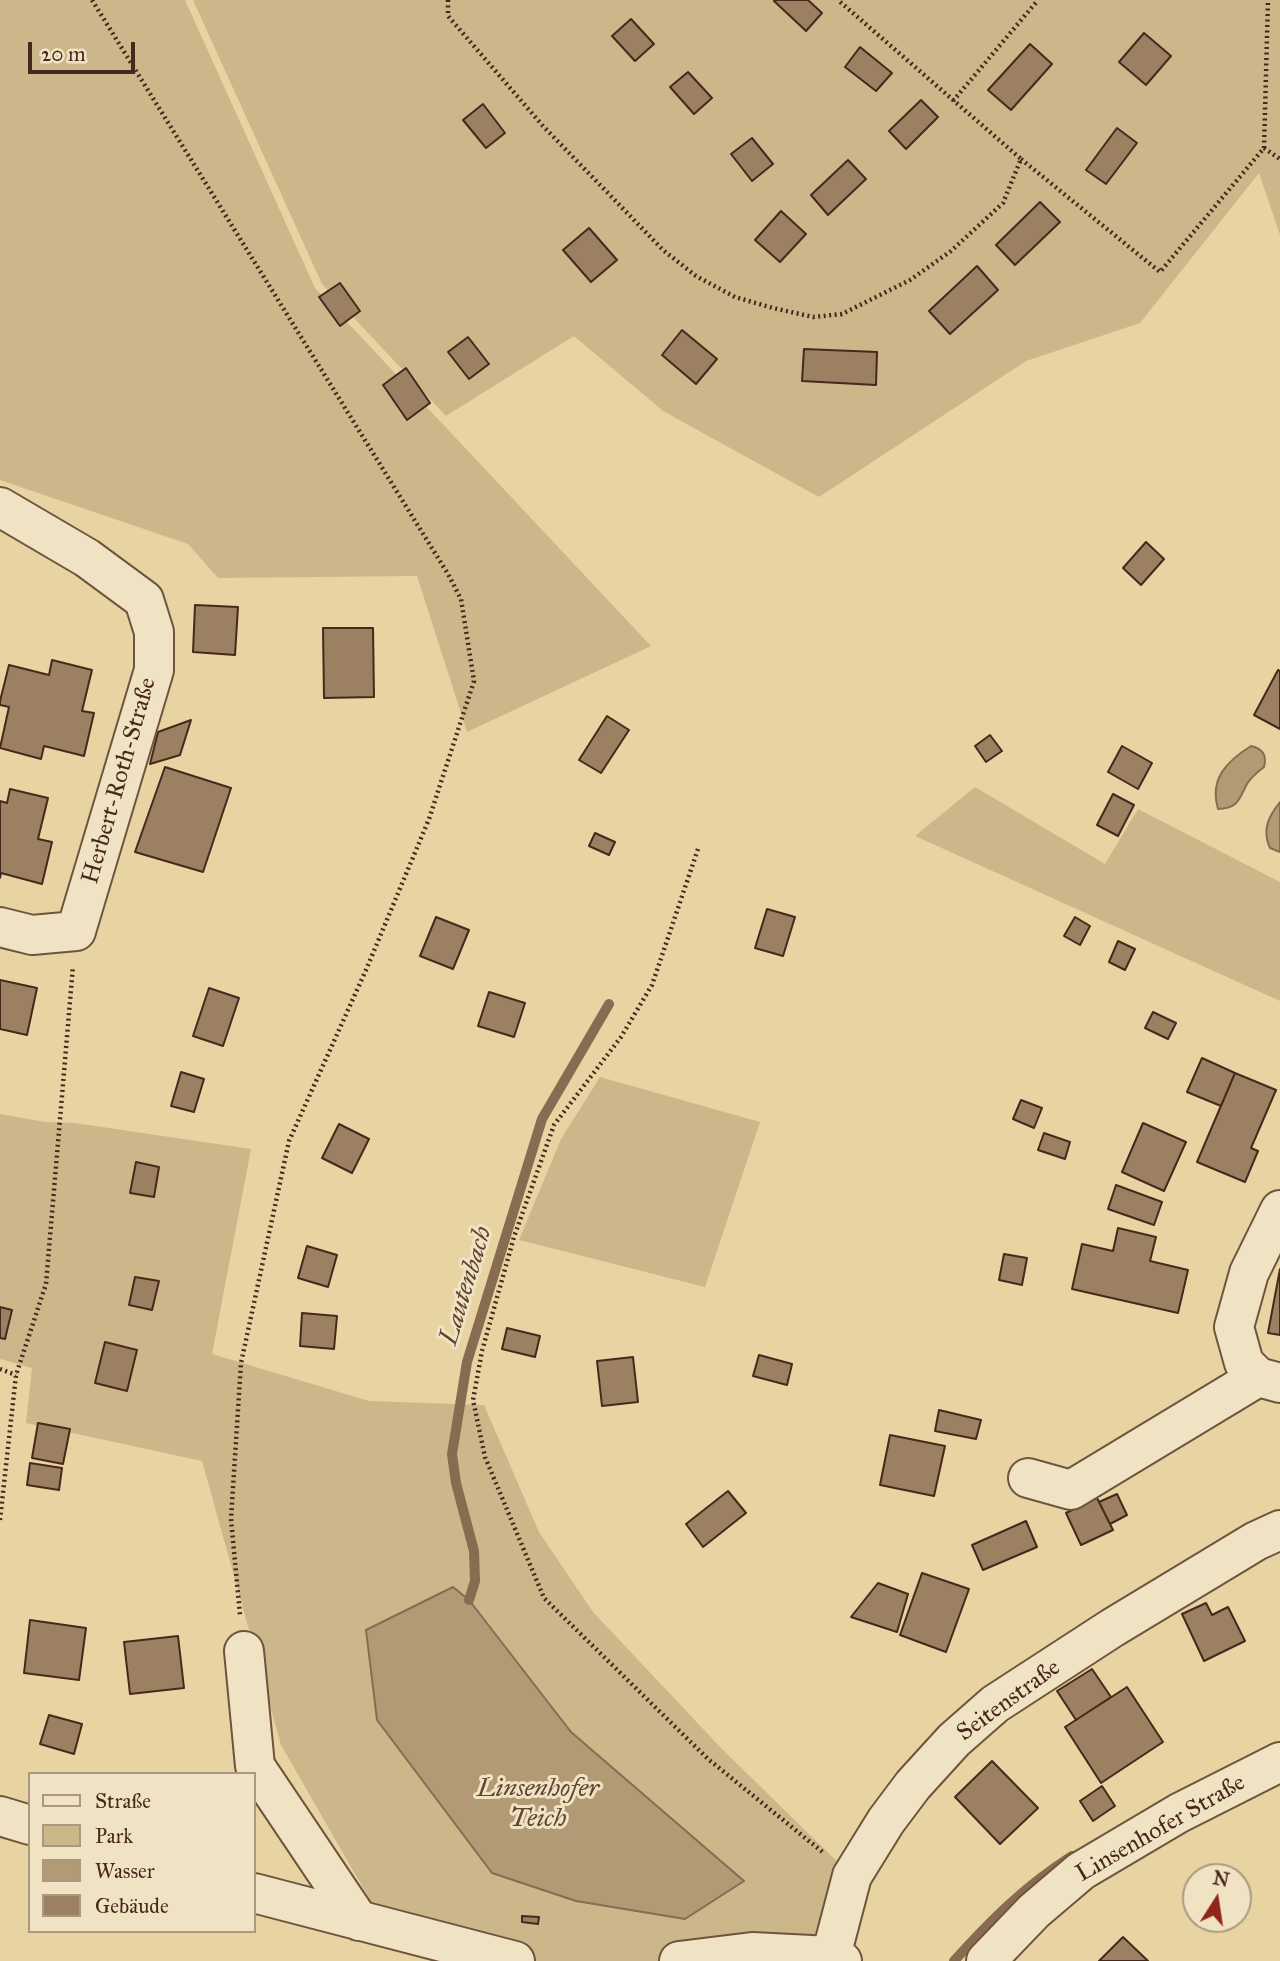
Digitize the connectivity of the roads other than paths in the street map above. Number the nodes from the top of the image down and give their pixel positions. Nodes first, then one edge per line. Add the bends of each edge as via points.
1 (0, 507) edge
2 (0, 927) edge
3 (1280, 1210) edge
4 (1269, 1380) edge
5 (1028, 1478) dead end
6 (1280, 1530) edge
7 (244, 1651) road end
8 (1280, 1762) edge
9 (0, 1816) edge
10 (28, 1824) edge
11 (256, 1894) edge
12 (359, 1921) junction
13 (428, 1949) edge
14 (837, 1959) edge
15 (516, 1961) edge
16 (679, 1961) edge
17 (986, 1961) edge

1 - 2 street, Herbert-Roth-Straße via 87,558 144,600 154,632 154,670 76,931 32,935
3 - 4 street via 1250,1273 1234,1327 1244,1363
4 - 5 street via 1071,1490
6 - 14 street, Seitenstraße via 1112,1628 995,1704 954,1740 886,1821 852,1877
7 - 12 street via 256,1766
8 - 17 street, Linsenhofer Straße via 1179,1813 1081,1871
9 - 10 street
11 - 12 street
12 - 13 street
13 - 15 street
14 - 16 street via 752,1952

